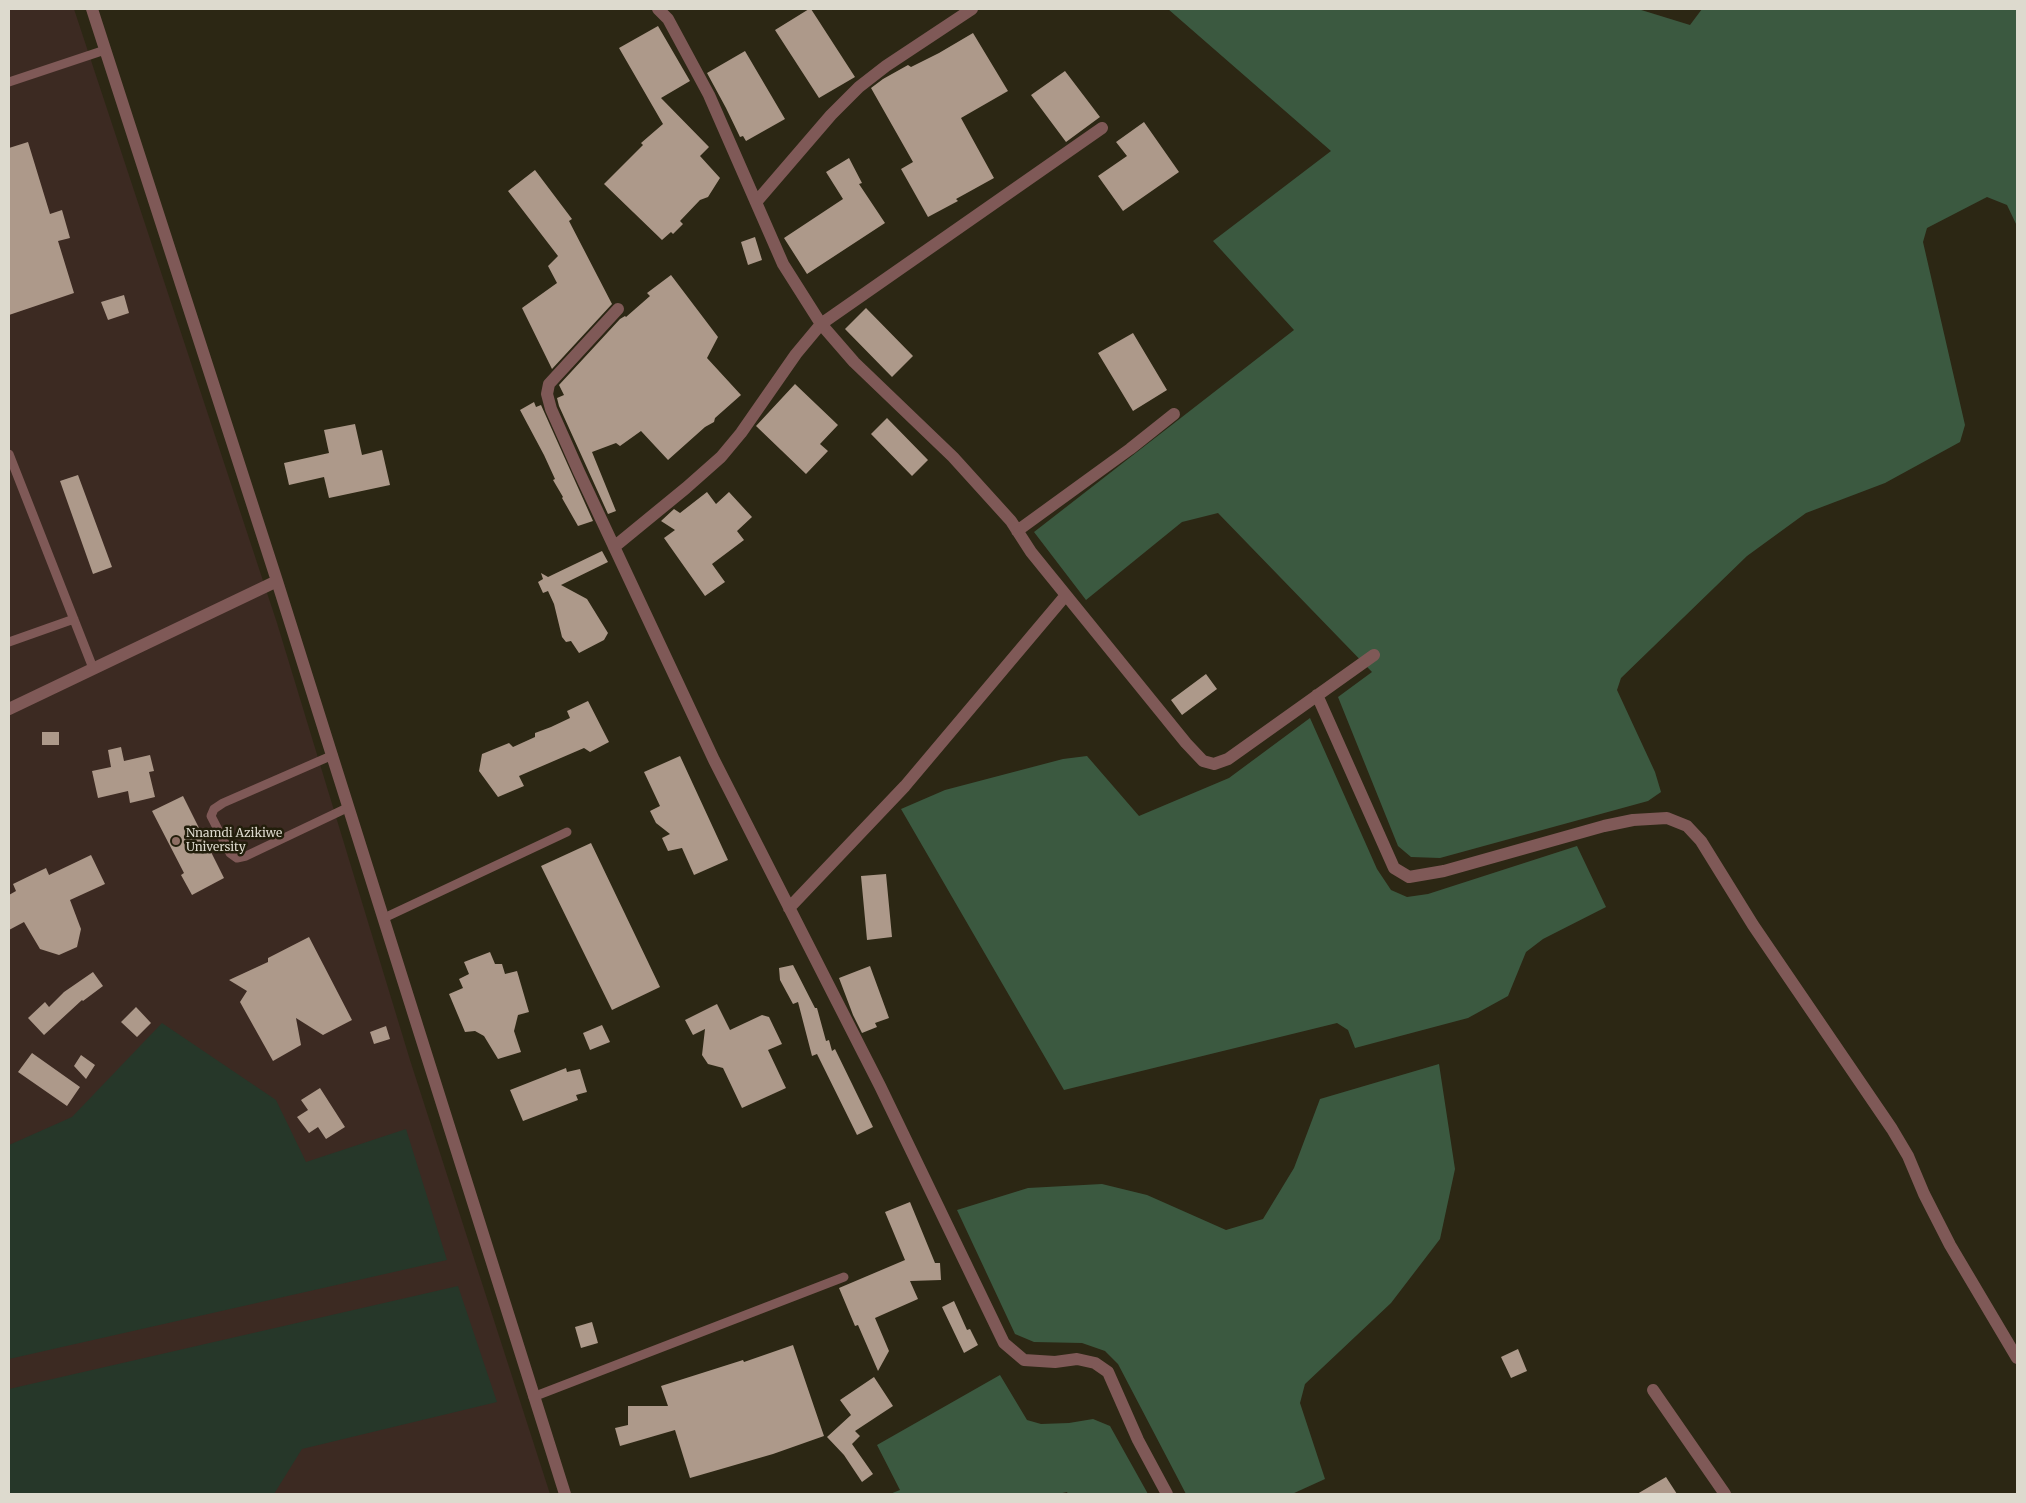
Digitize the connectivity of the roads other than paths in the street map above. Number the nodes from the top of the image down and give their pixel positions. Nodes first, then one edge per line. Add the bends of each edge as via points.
1 (92, 9) edge
2 (658, 9) edge
3 (972, 9) edge
4 (105, 50) junction
5 (9, 82) edge
6 (1102, 128) dead end
7 (757, 201) junction
8 (618, 309) dead end
9 (821, 324) junction
10 (1174, 414) dead end
11 (9, 454) edge
12 (1017, 531) junction
13 (614, 546) junction
14 (278, 581) junction
15 (1066, 595) junction
16 (74, 619) junction
17 (9, 642) edge
18 (1374, 655) dead end
19 (93, 668) junction
20 (1317, 695) junction
21 (9, 709) edge
22 (333, 755) junction
23 (349, 807) junction
24 (566, 832) dead end
25 (789, 908) junction
26 (384, 918) junction
27 (844, 1277) dead end
28 (2017, 1358) edge
29 (1653, 1390) dead end
30 (534, 1397) junction
31 (565, 1494) edge
32 (1167, 1494) edge
33 (1724, 1494) edge

1 - 4 street
2 - 7 street via 668,19 710,95
3 - 7 street via 859,87
4 - 5 lane
4 - 14 street
6 - 9 street
7 - 9 street via 783,264
8 - 13 street via 550,384 547,394
9 - 12 street via 854,362 953,457 1011,520
9 - 13 street via 721,457
10 - 12 street
11 - 16 lane
12 - 15 street
13 - 25 street via 714,760
14 - 19 street
14 - 22 street
15 - 20 street via 1203,761 1214,764 1228,760
15 - 25 street via 905,786
16 - 17 lane
16 - 19 lane
18 - 20 street
19 - 21 street
20 - 28 street via 1394,868 1409,878 1633,820 1667,818 1687,826 1701,841 1753,925 1892,1129 1950,1246
22 - 23 street
22 - 23 lane via 223,803 214,808 211,816 230,853 237,858
23 - 26 street
24 - 26 lane
25 - 32 street via 880,1086 1004,1343 1024,1360 1055,1362 1077,1359 1094,1363 1108,1372 1138,1440
26 - 30 street
27 - 30 lane
29 - 33 street
30 - 31 street

